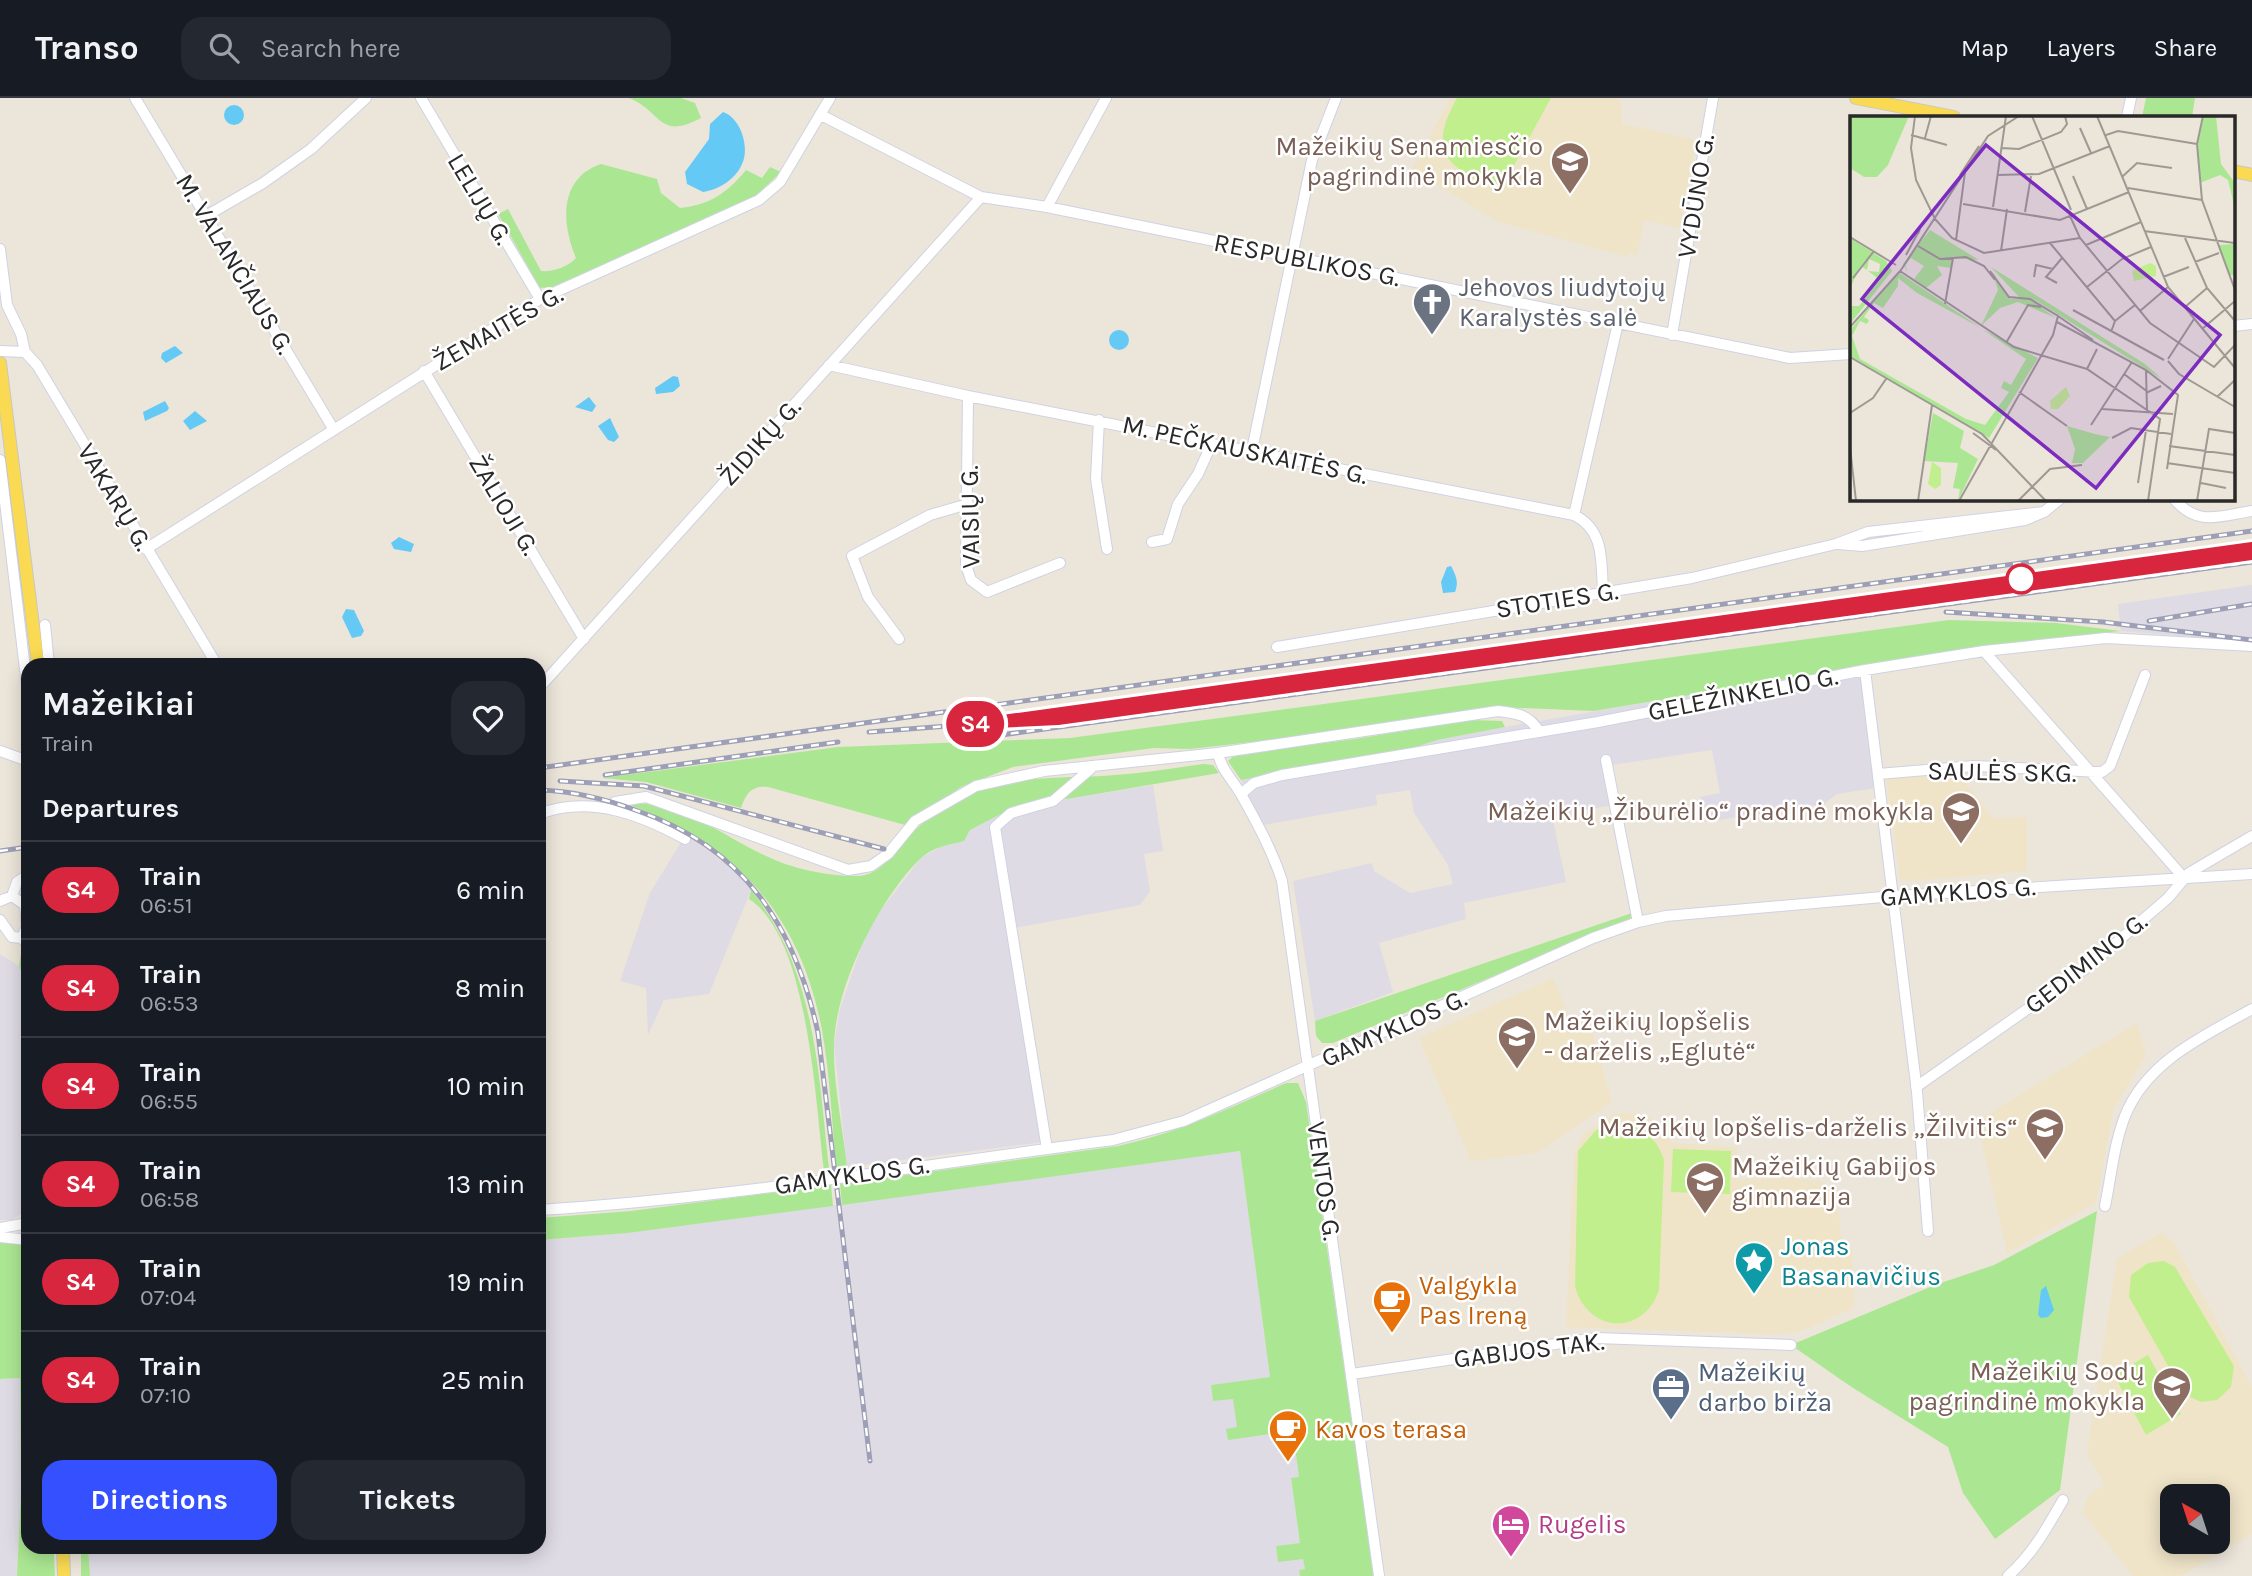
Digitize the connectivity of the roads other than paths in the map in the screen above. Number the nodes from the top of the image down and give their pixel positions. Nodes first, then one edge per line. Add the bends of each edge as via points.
1 (135, 98) edge
2 (366, 98) edge
3 (421, 98) edge
4 (830, 98) edge
5 (1106, 98) edge
6 (1336, 98) edge
7 (1713, 98) edge
8 (1856, 98) edge
9 (2131, 98) edge
10 (1915, 104) edge
11 (821, 115) junction
12 (1951, 116) edge
13 (2127, 116) edge
14 (2234, 171) edge
15 (2252, 175) edge
16 (981, 197) junction
17 (1047, 207) junction
18 (206, 216) junction
19 (0, 249) edge
20 (1294, 257) junction
21 (540, 299) junction
22 (1618, 323) junction
23 (2252, 324) edge
24 (2234, 326) edge
25 (1672, 335) junction
26 (0, 351) edge
27 (25, 352) junction
28 (1850, 355) edge
29 (0, 363) edge
30 (829, 365) junction
31 (424, 371) junction
32 (968, 396) junction
33 (1099, 420) junction
34 (334, 430) junction
35 (1212, 443) junction
36 (1252, 450) junction
37 (0, 460) edge
38 (2059, 500) edge
39 (2175, 500) edge
40 (968, 504) junction
41 (2252, 511) edge
42 (1574, 515) junction
43 (1152, 542) dead end
44 (146, 549) junction
45 (1107, 549) dead end
46 (1060, 563) dead end
47 (1603, 592) junction
48 (45, 625) dead end
49 (584, 639) junction
50 (899, 639) dead end
51 (2252, 646) edge
52 (1277, 647) dead end
53 (1984, 651) junction
54 (24, 658) edge
55 (37, 658) edge
56 (48, 658) edge
57 (213, 658) edge
58 (1865, 670) junction
59 (2146, 675) dead end
60 (546, 680) edge
61 (1539, 732) junction
62 (0, 751) edge
63 (1218, 752) junction
64 (21, 758) edge
65 (1606, 760) dead end
66 (1094, 766) junction
67 (2093, 773) junction
68 (1878, 774) junction
69 (1241, 794) junction
70 (613, 808) junction
71 (546, 811) edge
72 (2252, 836) edge
73 (685, 839) dead end
74 (2252, 874) edge
75 (2184, 878) junction
76 (21, 879) edge
77 (12, 896) junction
78 (1894, 896) junction
79 (21, 900) edge
80 (0, 901) edge
81 (0, 920) edge
82 (1637, 922) junction
83 (21, 940) edge
84 (2252, 1009) edge
85 (1307, 1067) junction
86 (1916, 1087) junction
87 (1047, 1149) junction
88 (2105, 1206) dead end
89 (546, 1210) edge
90 (21, 1224) edge
91 (0, 1228) edge
92 (1928, 1231) dead end
93 (0, 1237) edge
94 (21, 1239) edge
95 (1791, 1345) dead end
96 (1352, 1374) junction
97 (2063, 1500) dead end
98 (63, 1554) edge
99 (64, 1576) edge
100 (1379, 1576) edge
101 (2008, 1576) edge

1 - 18 street, M. VALANČIAUS G.
2 - 18 street via 311,149
3 - 21 street, LELIJŲ G.
4 - 11 street, ŽEMAITĖS G.
5 - 17 street
6 - 20 street via 1312,160
7 - 25 street, VYDŪNO G.
8 - 10 main road
9 - 13 street
10 - 12 main road
11 - 16 street, RESPUBLIKOS G.
11 - 21 street, ŽEMAITĖS G. via 780,182 759,200
14 - 15 main road
16 - 17 street, RESPUBLIKOS G.
16 - 30 street, ŽIDIKŲ G.
17 - 20 street, RESPUBLIKOS G.
18 - 34 street, M. VALANČIAUS G.
19 - 27 street, VAKARŲ G. via 7,305
20 - 22 street, RESPUBLIKOS G.
20 - 36 street
21 - 31 street, ŽEMAITĖS G.
22 - 25 street, RESPUBLIKOS G.
22 - 42 street
23 - 24 street
25 - 28 street, RESPUBLIKOS G. via 1790,359
26 - 27 street
27 - 44 street, VAKARŲ G.
29 - 55 main road
30 - 32 street, M. PEČKAUSKAITĖS G.
30 - 49 street, ŽIDIKŲ G.
31 - 34 street, ŽEMAITĖS G.
31 - 49 street, ŽALIOJI G.
32 - 33 street, M. PEČKAUSKAITĖS G.
32 - 40 street, VAISIŲ G.
33 - 35 street, M. PEČKAUSKAITĖS G.
33 - 45 street via 1096,479
34 - 44 street, ŽEMAITĖS G.
35 - 36 street, M. PEČKAUSKAITĖS G.
35 - 43 street via 1178,504 1167,539
36 - 42 street, M. PEČKAUSKAITĖS G.
37 - 54 street
38 - 47 street, STOTIES G. via 2025,520 1861,546 1836,544 1692,578
39 - 41 street via 2200,519
40 - 46 street, VAISIŲ G. via 966,565 976,587 987,592
40 - 50 street via 930,515 852,556 868,597
42 - 47 street via 1593,527 1599,539
44 - 57 street, VAKARŲ G.
47 - 52 street, STOTIES G.
48 - 56 street
49 - 60 street, ŽIDIKŲ G.
51 - 53 street, GELEŽINKELIO G. via 2106,638
53 - 58 street, GELEŽINKELIO G.
53 - 67 street
58 - 61 street, GELEŽINKELIO G.
58 - 68 street
59 - 67 street, SAULĖS SKG. via 2110,766
61 - 63 street via 1532,719 1498,711
61 - 69 street, GELEŽINKELIO G. via 1282,775 1254,783
62 - 64 street
63 - 66 street
63 - 69 street, VENTOS G. via 1223,769
65 - 82 street
66 - 70 street via 976,786 915,821 888,854 871,866 848,870 646,797 614,802
66 - 87 street via 1053,801 1011,813 995,827
67 - 68 street, SAULĖS SKG. via 1973,766
67 - 75 street
68 - 78 street
69 - 85 street, VENTOS G. via 1282,881
70 - 71 street via 557,807
70 - 73 street
72 - 75 street, GEDIMINO G.
74 - 75 street, GAMYKLOS G.
75 - 78 street, GAMYKLOS G.
75 - 86 street, GEDIMINO G. via 2168,898 2090,966
76 - 77 street
77 - 79 street
77 - 80 street
78 - 82 street, GAMYKLOS G. via 1692,911
78 - 86 street
81 - 83 street via 12,937
82 - 85 street, GAMYKLOS G.
84 - 88 street via 2186,1046 2141,1087 2120,1131
85 - 87 street, GAMYKLOS G. via 1160,1129
85 - 96 street, VENTOS G.
86 - 92 street
87 - 89 street, GAMYKLOS G. via 728,1192
90 - 91 street
93 - 94 street
95 - 96 street, GABIJOS TAK. via 1596,1338
96 - 100 street, VENTOS G.
97 - 101 street via 2021,1565
98 - 99 main road

